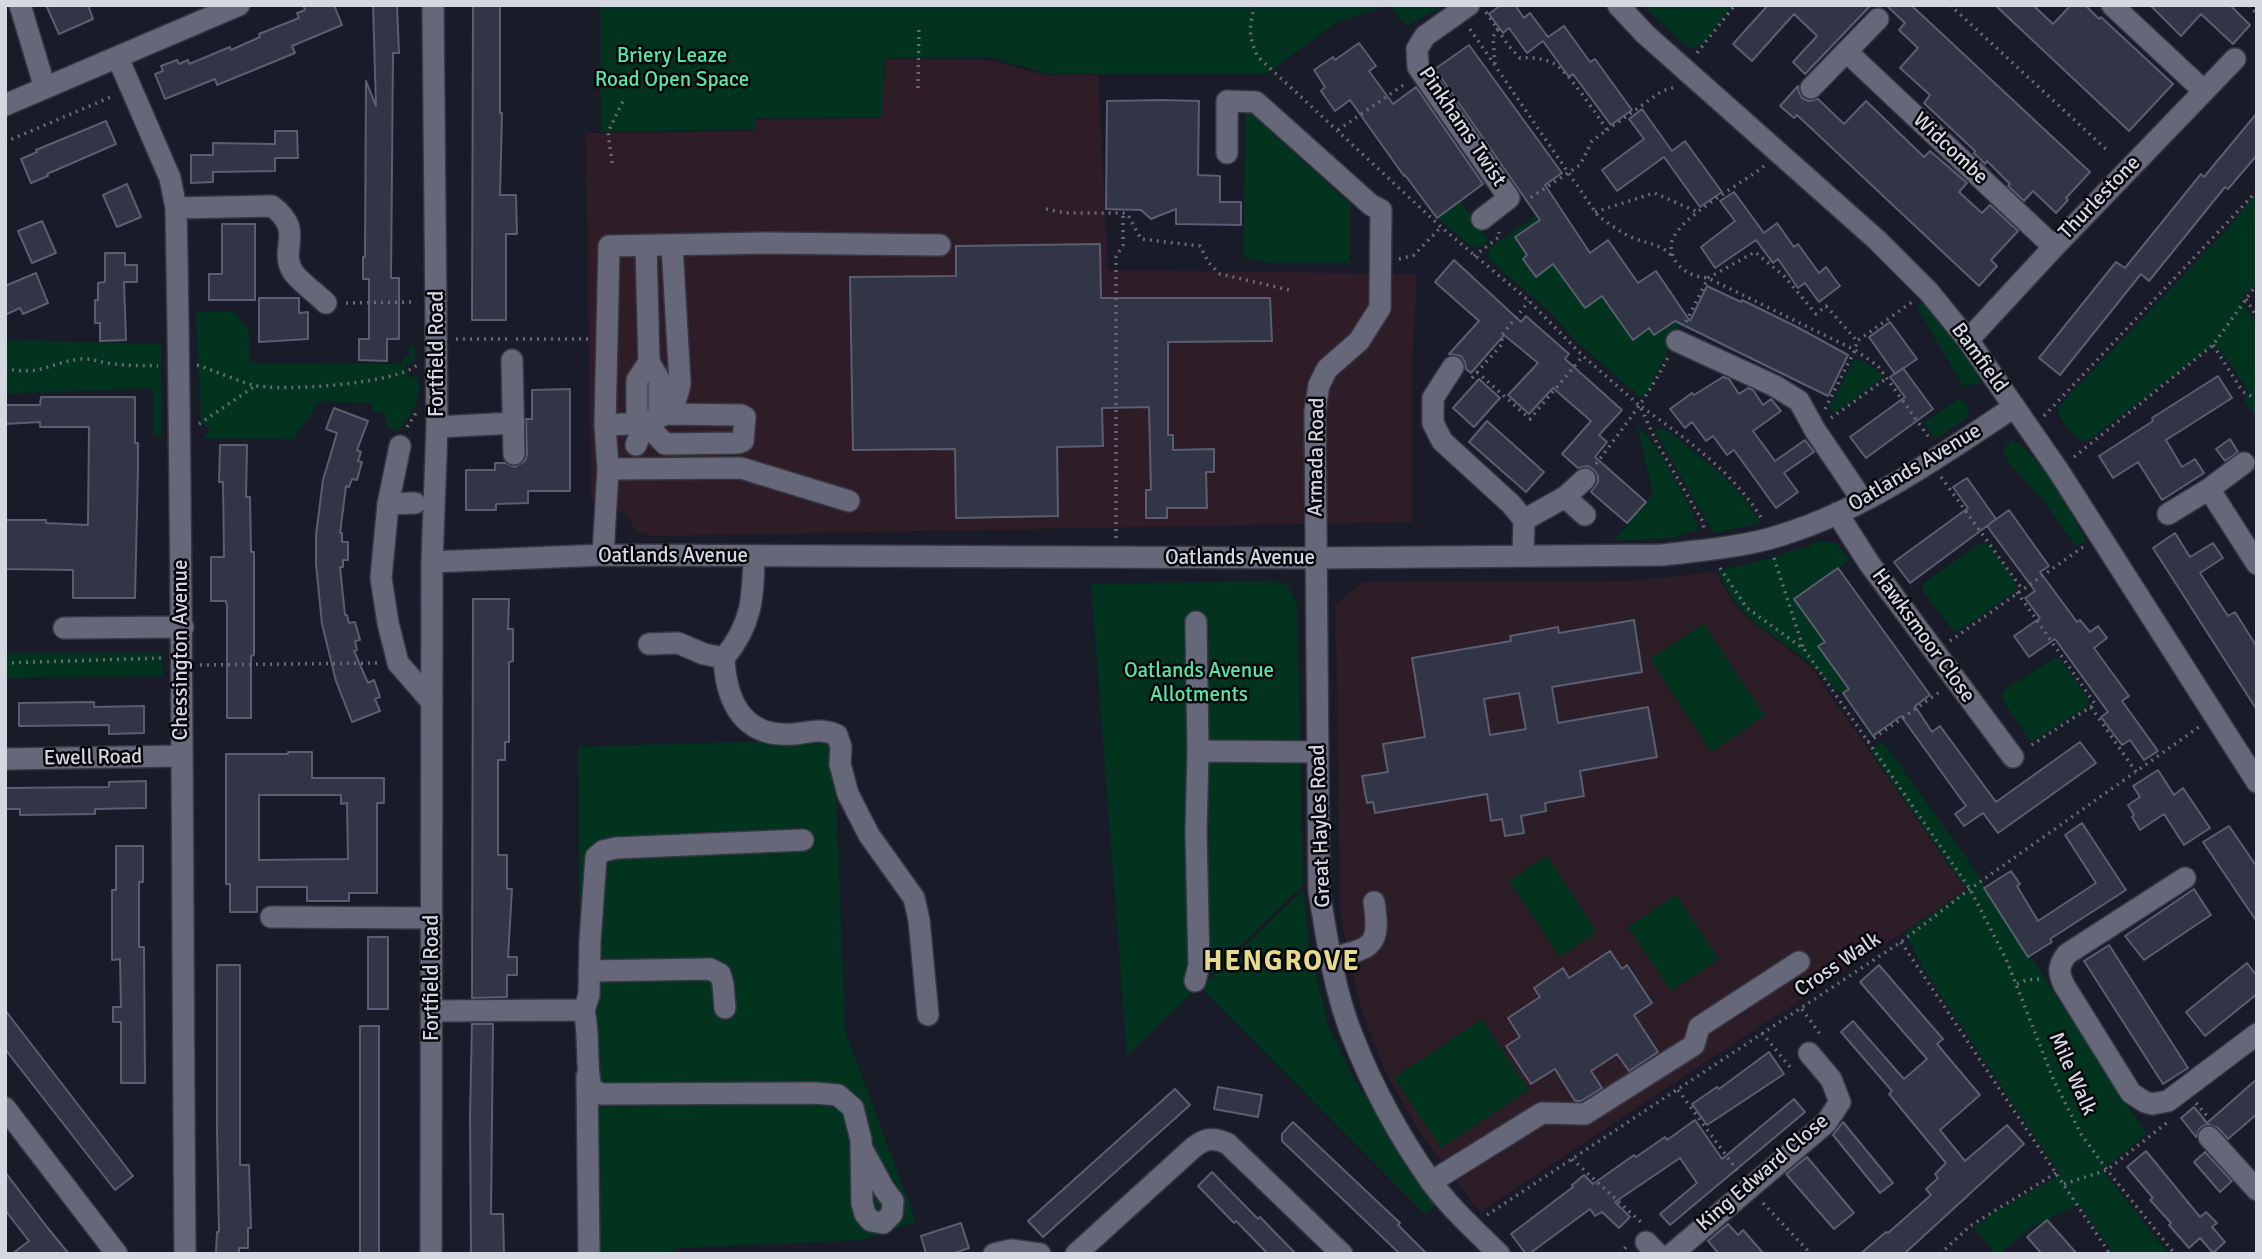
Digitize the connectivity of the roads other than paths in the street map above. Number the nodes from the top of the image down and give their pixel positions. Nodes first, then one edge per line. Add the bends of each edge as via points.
1 (20, 5) edge
2 (239, 5) edge
3 (433, 5) edge
4 (1618, 5) edge
5 (2112, 5) edge
6 (1464, 9) edge
7 (1878, 19) dead end
8 (1847, 52) junction
9 (118, 58) junction
10 (2235, 59) dead end
11 (45, 88) junction
12 (1811, 88) dead end
13 (2204, 91) junction
14 (5, 105) edge
15 (1227, 153) dead end
16 (176, 208) junction
17 (1482, 219) dead end
18 (672, 245) junction
19 (940, 245) dead end
20 (646, 246) junction
21 (2054, 247) junction
22 (326, 303) road end
23 (1968, 340) junction
24 (1677, 341) road end
25 (512, 360) dead end
26 (1453, 367) road end
27 (2014, 407) junction
28 (652, 419) junction
29 (514, 423) junction
30 (605, 425) junction
31 (437, 428) junction
32 (636, 445) dead end
33 (400, 446) dead end
34 (514, 454) dead end
35 (2244, 463) dead end
36 (608, 469) junction
37 (1585, 479) road end
38 (2209, 489) junction
39 (1565, 497) junction
40 (849, 501) dead end
41 (1863, 501) junction
42 (415, 503) dead end
43 (388, 504) junction
44 (1837, 513) junction
45 (2168, 514) dead end
46 (1585, 516) dead end
47 (1524, 520) junction
48 (603, 555) junction
49 (1523, 555) junction
50 (754, 556) junction
51 (1316, 558) junction
52 (432, 562) junction
53 (2257, 564) edge
54 (1196, 622) dead end
55 (183, 627) junction
56 (64, 628) dead end
57 (649, 643) dead end
58 (724, 659) junction
59 (432, 702) junction
60 (1198, 751) junction
61 (1318, 752) junction
62 (181, 756) junction
63 (2013, 757) road end
64 (5, 759) edge
65 (2257, 782) edge
66 (803, 840) dead end
67 (2185, 878) dead end
68 (1374, 902) dead end
69 (271, 917) dead end
70 (432, 918) junction
71 (1331, 958) junction
72 (1799, 962) dead end
73 (589, 971) junction
74 (1195, 981) dead end
75 (725, 1009) dead end
76 (584, 1010) junction
77 (432, 1012) junction
78 (928, 1015) dead end
79 (2257, 1034) edge
80 (1809, 1053) dead end
81 (587, 1071) junction
82 (5, 1108) edge
83 (2209, 1137) dead end
84 (861, 1147) dead end
85 (1431, 1182) junction
86 (2257, 1190) edge
87 (117, 1254) edge
88 (185, 1254) edge
89 (431, 1254) edge
90 (589, 1254) edge
91 (994, 1254) edge
92 (1041, 1254) edge
93 (1076, 1254) edge
94 (1342, 1254) edge
95 (1499, 1254) edge
96 (1672, 1254) edge

1 - 11 street
2 - 9 street
3 - 31 street, Fortfield Road
4 - 23 street, Bamfield via 1877,240
5 - 13 street
6 - 17 street, Pinkhams Twist via 1425,36 1417,49 1418,67 1509,198
7 - 8 street
8 - 12 street
8 - 21 street, Widcombe
9 - 11 street
9 - 16 street, Chessington Avenue via 170,178
10 - 13 street, Thurlestone
11 - 14 street
13 - 21 street, Thurlestone
15 - 51 street, Armada Road via 1227,101 1256,102 1381,210 1380,308 1359,341 1327,369 1319,385 1315,411
16 - 22 street via 272,206 290,226 293,273
16 - 55 street, Chessington Avenue
18 - 19 street
18 - 20 street
18 - 28 street via 680,383 678,396
20 - 28 street via 649,362 659,379
20 - 30 street via 609,246
21 - 23 street, Thurlestone
23 - 27 street, Bamfield
24 - 41 street via 1799,401
25 - 29 street
26 - 47 street via 1433,398 1433,423 1442,441
27 - 41 street, Oatlands Avenue
27 - 65 street, Bamfield
28 - 30 street
28 - 32 street
29 - 31 street
29 - 34 street
30 - 36 street
31 - 52 street, Fortfield Road
33 - 43 street
35 - 38 street
36 - 40 street via 741,468
36 - 48 street
37 - 39 street
38 - 45 street
38 - 53 street
39 - 46 street
39 - 47 street
41 - 44 street, Oatlands Avenue
42 - 43 street
43 - 59 street via 381,578 388,623 397,663
44 - 49 street, Oatlands Avenue via 1768,538 1707,550 1661,555
44 - 63 street, Hawksmoor Close via 1868,563
47 - 49 street
48 - 50 street, Oatlands Avenue
48 - 52 street, Oatlands Avenue
49 - 51 street, Oatlands Avenue
50 - 51 street, Oatlands Avenue
50 - 58 street via 748,621
51 - 61 street, Great Hayles Road
52 - 59 street, Fortfield Road
54 - 60 street
55 - 56 street
55 - 62 street, Chessington Avenue
57 - 58 street via 678,643
58 - 78 street via 725,677 740,716 758,729 775,734 824,730 837,736 848,794 869,835 914,898
59 - 70 street, Fortfield Road
60 - 61 street
60 - 74 street via 1199,965
61 - 71 street, Great Hayles Road via 1319,891
62 - 64 street, Ewell Road
62 - 88 street, Chessington Avenue
66 - 73 street via 603,851 596,857
67 - 79 street via 2067,954 2059,966 2064,985 2125,1086 2139,1100 2152,1104 2168,1101
68 - 71 street via 1377,929 1371,944
69 - 70 street
70 - 77 street, Fortfield Road
71 - 85 street, Great Hayles Road via 1351,1034 1381,1099
72 - 85 street via 1699,1027 1694,1045 1585,1114 1542,1113
73 - 75 street via 710,969 720,974
73 - 76 street
76 - 77 street
76 - 81 street
77 - 89 street, Fortfield Road
80 - 96 street, King Edward Close via 1849,1103
81 - 84 street via 591,1088 601,1094 838,1095 853,1108
81 - 90 street
82 - 87 street
83 - 86 street
85 - 95 street, Great Hayles Road
91 - 92 street via 1011,1250
93 - 94 street via 1205,1139 1228,1144

